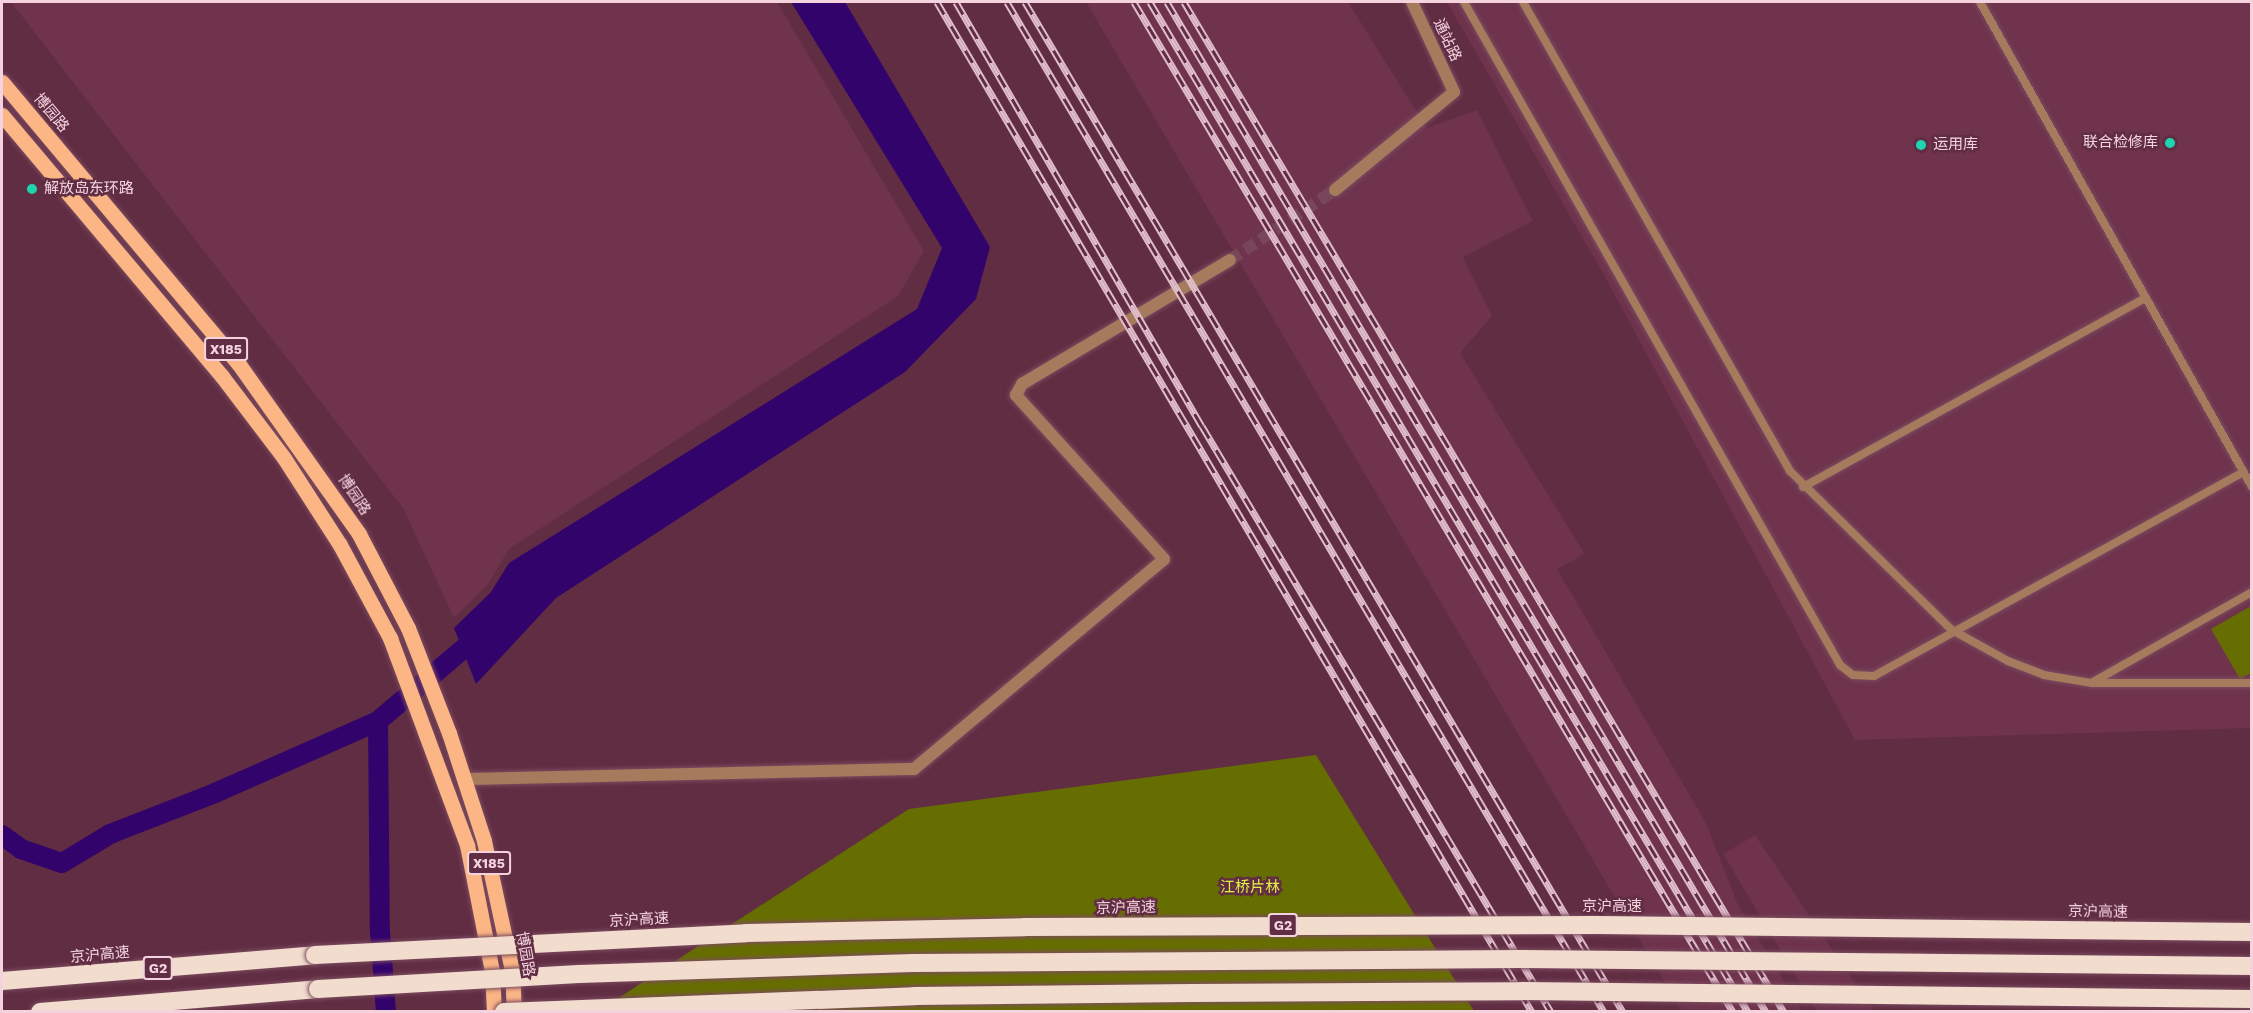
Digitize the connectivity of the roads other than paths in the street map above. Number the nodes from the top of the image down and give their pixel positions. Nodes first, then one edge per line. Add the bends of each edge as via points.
1 (1412, 2) edge
2 (1464, 2) edge
3 (1523, 2) edge
4 (1980, 2) edge
5 (2, 82) edge
6 (2, 115) edge
7 (1335, 190) tunnel mouth
8 (1230, 260) tunnel mouth
9 (2144, 299) junction
10 (2243, 472) junction
11 (1803, 487) junction
12 (2252, 487) edge
13 (2252, 592) edge
14 (1952, 630) junction
15 (2092, 683) junction
16 (2252, 683) edge
17 (464, 779) junction
18 (2252, 932) edge
19 (2252, 966) edge
20 (2, 981) edge
21 (2252, 999) edge
22 (40, 1011) edge
23 (494, 1011) edge
24 (504, 1011) edge
25 (514, 1011) edge

1 - 7 street, 通站路 via 1454,92
2 - 14 lane via 1840,665 1853,675 1874,676
3 - 11 lane via 1790,471
4 - 9 lane
5 - 17 main road, 博园路 / X185 via 238,363 359,534 414,642
6 - 23 main road, X185 via 220,375 284,458 340,544 397,655 467,846 492,970
8 - 17 street via 1022,384 1016,395 1164,559 914,769
9 - 10 lane
9 - 11 lane
10 - 12 lane
10 - 14 lane
11 - 14 lane
13 - 15 lane
14 - 15 lane via 2008,661 2044,675
15 - 16 lane
17 - 25 main road, 博园路 / X185 via 484,841 512,970
18 - 20 highway, 京沪高速 / G2, bridge via 1574,925 1048,927 746,933 315,955
19 - 22 highway, G2, bridge via 1522,959 926,963 579,974
21 - 24 highway, bridge via 1522,991 1204,993 902,996

